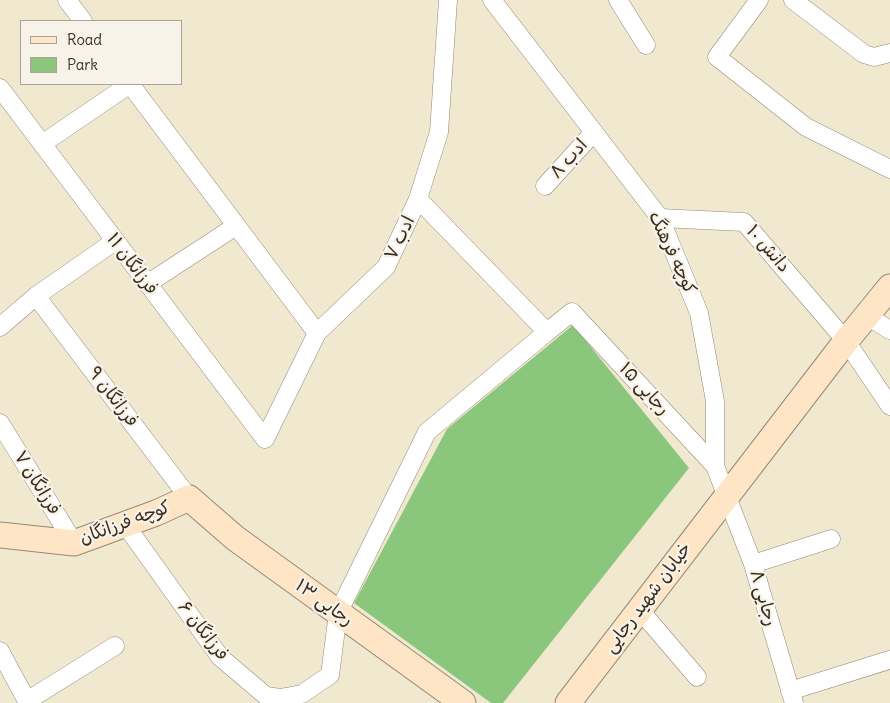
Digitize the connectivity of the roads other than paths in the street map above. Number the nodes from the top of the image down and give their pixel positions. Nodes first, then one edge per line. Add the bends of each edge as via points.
1 (68, 0) edge
2 (448, 0) edge
3 (492, 0) edge
4 (618, 0) edge
5 (759, 0) edge
6 (793, 0) edge
7 (83, 20) edge
8 (646, 45) dead end
9 (890, 53) edge
10 (129, 85) edge
11 (131, 85) edge
12 (0, 88) edge
13 (594, 132) junction
14 (42, 144) junction
15 (890, 169) edge
16 (544, 186) dead end
17 (418, 199) junction
18 (660, 218) junction
19 (236, 226) junction
20 (115, 241) junction
21 (147, 284) junction
22 (890, 287) edge
23 (36, 296) junction
24 (572, 312) joint
25 (867, 316) junction
26 (0, 327) edge
27 (890, 330) edge
28 (548, 332) junction
29 (317, 333) junction
30 (846, 341) junction
31 (890, 406) edge
32 (0, 423) edge
33 (265, 439) joint
34 (715, 466) junction
35 (728, 494) junction
36 (189, 498) junction
37 (124, 524) junction
38 (0, 535) edge
39 (831, 538) dead end
40 (74, 543) junction
41 (753, 564) junction
42 (639, 609) junction
43 (338, 613) junction
44 (115, 646) dead end
45 (0, 651) edge
46 (889, 660) dead end
47 (697, 677) dead end
48 (792, 697) edge
49 (27, 702) edge
50 (463, 703) edge
51 (568, 703) edge

1 - 7 street
2 - 17 street, ادب ۷ via 439,132
3 - 13 street, کوچه فرهنگ
4 - 8 street
5 - 15 street via 717,57 806,127
6 - 9 street via 864,54 874,57
10 - 14 street
11 - 19 street
12 - 14 street, فرزانگان ۱۱
13 - 16 street, ادب ۸
13 - 18 street, کوچه فرهنگ
14 - 20 street, فرزانگان ۱۱
17 - 28 street
17 - 29 street, ادب ۷ via 386,267
18 - 30 street, دانش ۱۰ via 744,222
18 - 34 street, کوچه فرهنگ via 698,313 715,401
19 - 21 street
19 - 29 street
20 - 21 street, فرزانگان ۱۱
20 - 23 street
21 - 33 street, فرزانگان ۱۱
22 - 25 street, خیابان شهید رجایی
23 - 26 street
23 - 36 street, فرزانگان ۹
24 - 28 street, فرزانگان ۶
24 - 34 street, رجایی ۱۵
25 - 27 street
25 - 30 street, خیابان شهید رجایی
28 - 43 street, فرزانگان ۶ via 427,432
29 - 33 street, ادب ۷
30 - 31 street, دانش ۱۰
30 - 35 street, خیابان شهید رجایی
32 - 40 street, فرزانگان ۷
34 - 35 street, کوچه فرهنگ
35 - 41 street, رجایی ۸
35 - 42 street, خیابان شهید رجایی
36 - 37 street, کوچه فرزانگان
36 - 43 street, رجایی ۱۳ via 235,538
37 - 40 street, کوچه فرزانگان
37 - 43 street, فرزانگان ۶ via 220,657 266,696 280,698 302,694 330,675
38 - 40 street, کوچه فرزانگان
39 - 41 street
41 - 48 street, رجایی ۸
42 - 47 street
42 - 51 street, خیابان شهید رجایی
43 - 50 street, رجایی ۱۳
44 - 49 street
45 - 49 street
46 - 48 street

